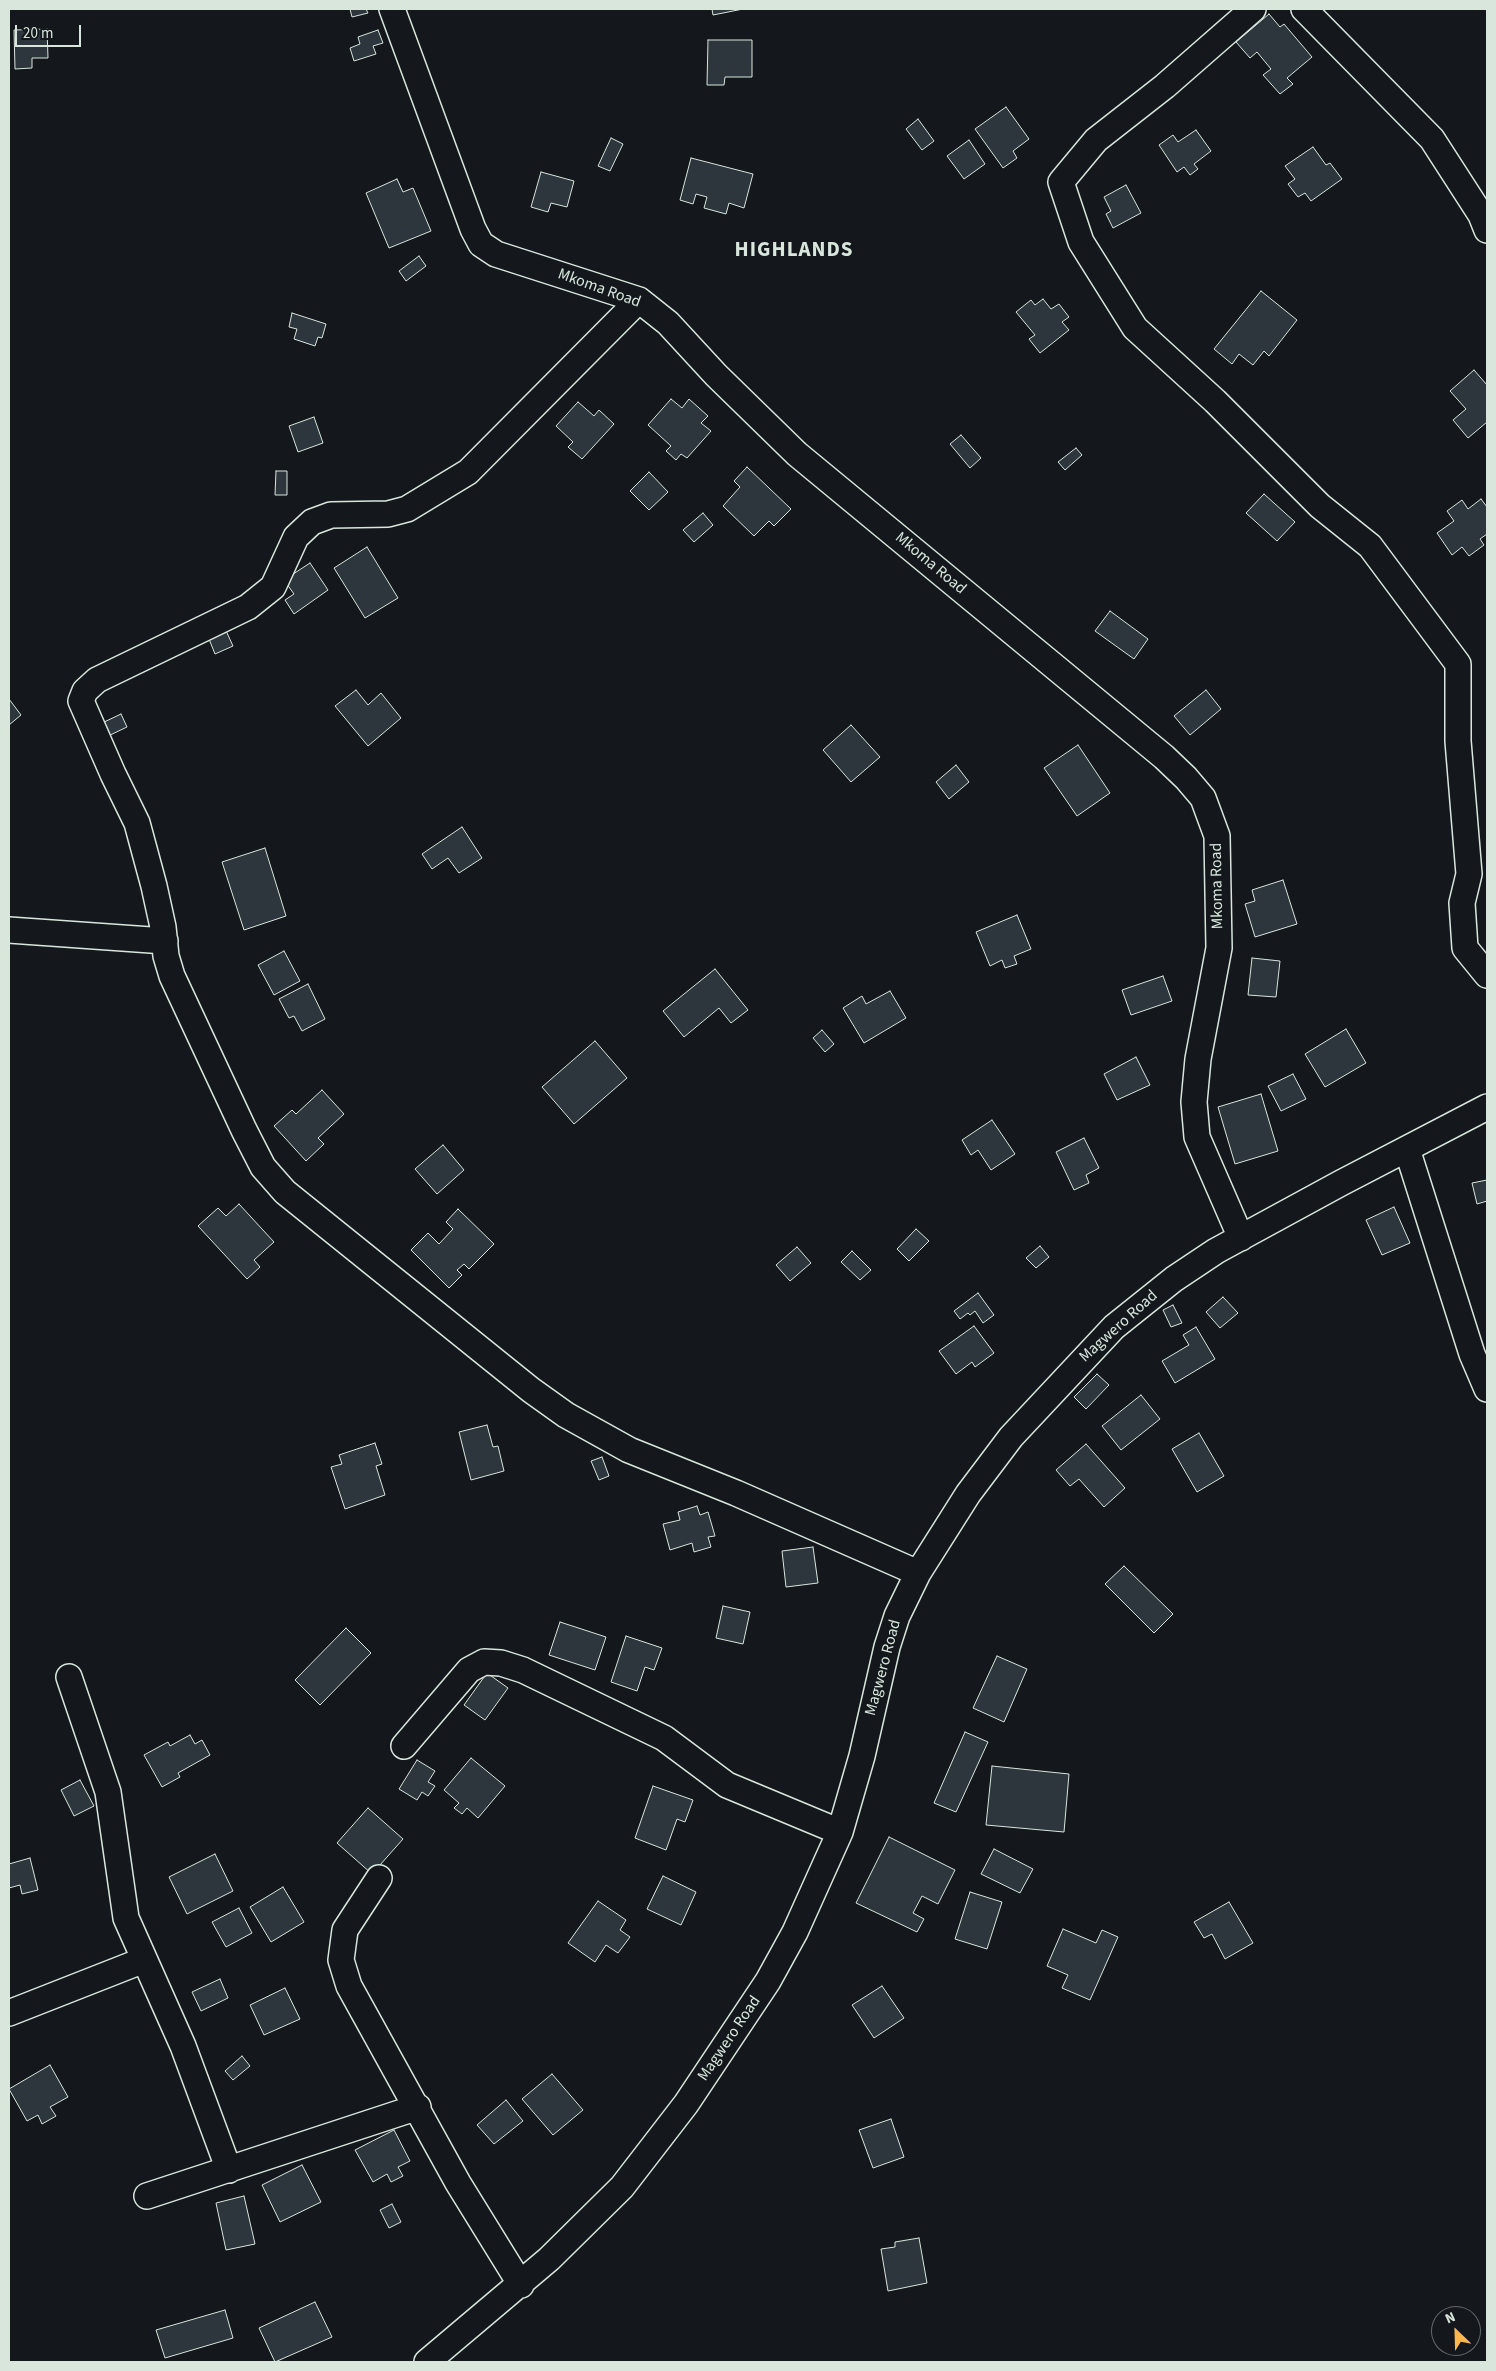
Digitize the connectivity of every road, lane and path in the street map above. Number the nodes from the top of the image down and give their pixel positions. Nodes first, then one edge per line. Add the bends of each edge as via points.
1 (392, 9) edge
2 (1253, 9) edge
3 (1304, 9) edge
4 (1487, 230) edge
5 (639, 300) junction
6 (9, 930) edge
7 (165, 941) junction
8 (1487, 975) edge
9 (1487, 1107) edge
10 (1407, 1149) junction
11 (1241, 1238) junction
12 (1487, 1389) edge
13 (918, 1572) junction
14 (69, 1677) dead end
15 (404, 1746) dead end
16 (840, 1832) junction
17 (379, 1878) dead end
18 (144, 1960) junction
19 (9, 2013) edge
20 (418, 2107) junction
21 (230, 2170) junction
22 (147, 2196) dead end
23 (521, 2285) junction
24 (427, 2362) edge

1 - 5 street, Mkoma Road via 481,244 496,254
2 - 8 street via 1165,86 1096,140 1061,182 1081,242 1135,328 1215,401 1320,506 1370,546 1458,664 1458,741 1468,874 1462,903 1465,948
3 - 4 street via 1432,139 1481,215
5 - 7 street via 468,472 407,508 388,514 331,515 312,522 296,537 273,587 248,607 97,680 84,691 81,701 137,823
5 - 11 street, Mkoma Road via 668,323 797,454 1164,758 1203,798 1217,836 1219,948 1198,1060 1194,1102 1196,1136
6 - 7 street
7 - 13 street via 172,976 244,1130 263,1167 285,1192 566,1415 629,1450
9 - 10 street, Magwero Road
10 - 11 street, Magwero Road
10 - 12 street via 1472,1354
11 - 13 street, Magwero Road via 1216,1251 1144,1301 1080,1362 1005,1444
13 - 16 street, Magwero Road via 892,1630
14 - 18 street via 108,1792 126,1918
15 - 16 street via 469,1670 484,1662 501,1663 523,1670 664,1738 727,1785
16 - 23 street, Magwero Road via 768,1981 691,2096 622,2187
17 - 20 street via 345,1930 341,1960 348,1986
18 - 19 street
18 - 21 street via 183,2046
20 - 21 street
20 - 23 street via 458,2183
21 - 22 street
23 - 24 street, Magwero Road

